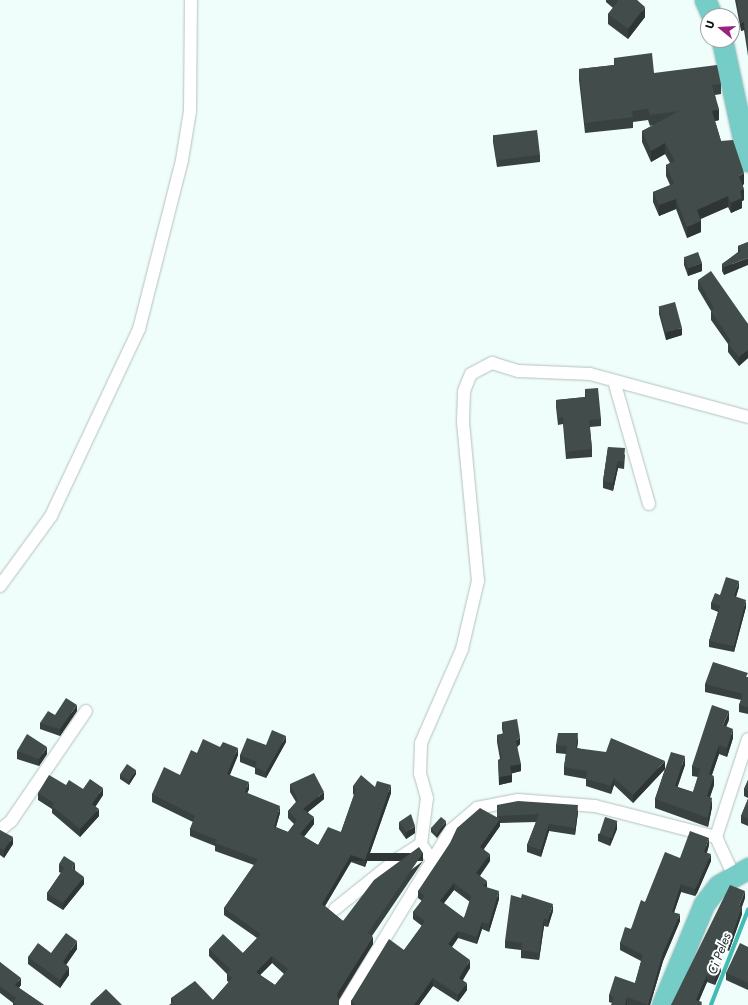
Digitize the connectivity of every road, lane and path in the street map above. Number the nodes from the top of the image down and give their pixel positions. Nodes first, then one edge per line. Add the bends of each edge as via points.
1 (191, 0) edge
2 (724, 48) edge
3 (748, 161) edge
4 (614, 381) junction
5 (748, 417) edge
6 (649, 504) dead end
7 (0, 586) edge
8 (86, 711) dead end
9 (748, 739) edge
10 (0, 830) edge
11 (716, 837) junction
12 (421, 844) junction
13 (432, 860) junction
14 (740, 871) edge
15 (336, 909) dead end
16 (344, 1005) edge
17 (662, 1005) edge

1 - 7 street via 190,112 182,160 139,329 51,516
2 - 3 highway
4 - 5 street
4 - 6 street
4 - 12 street via 578,373 519,371 492,363 477,368 466,382 462,399 464,443 478,551 478,581 460,656 421,742 420,774 427,798
8 - 10 street via 11,821
9 - 11 street
11 - 13 street via 595,806 518,800 477,808 451,830
11 - 14 street
12 - 13 street
12 - 15 street via 396,860
13 - 16 street
14 - 17 highway via 712,894 692,927

